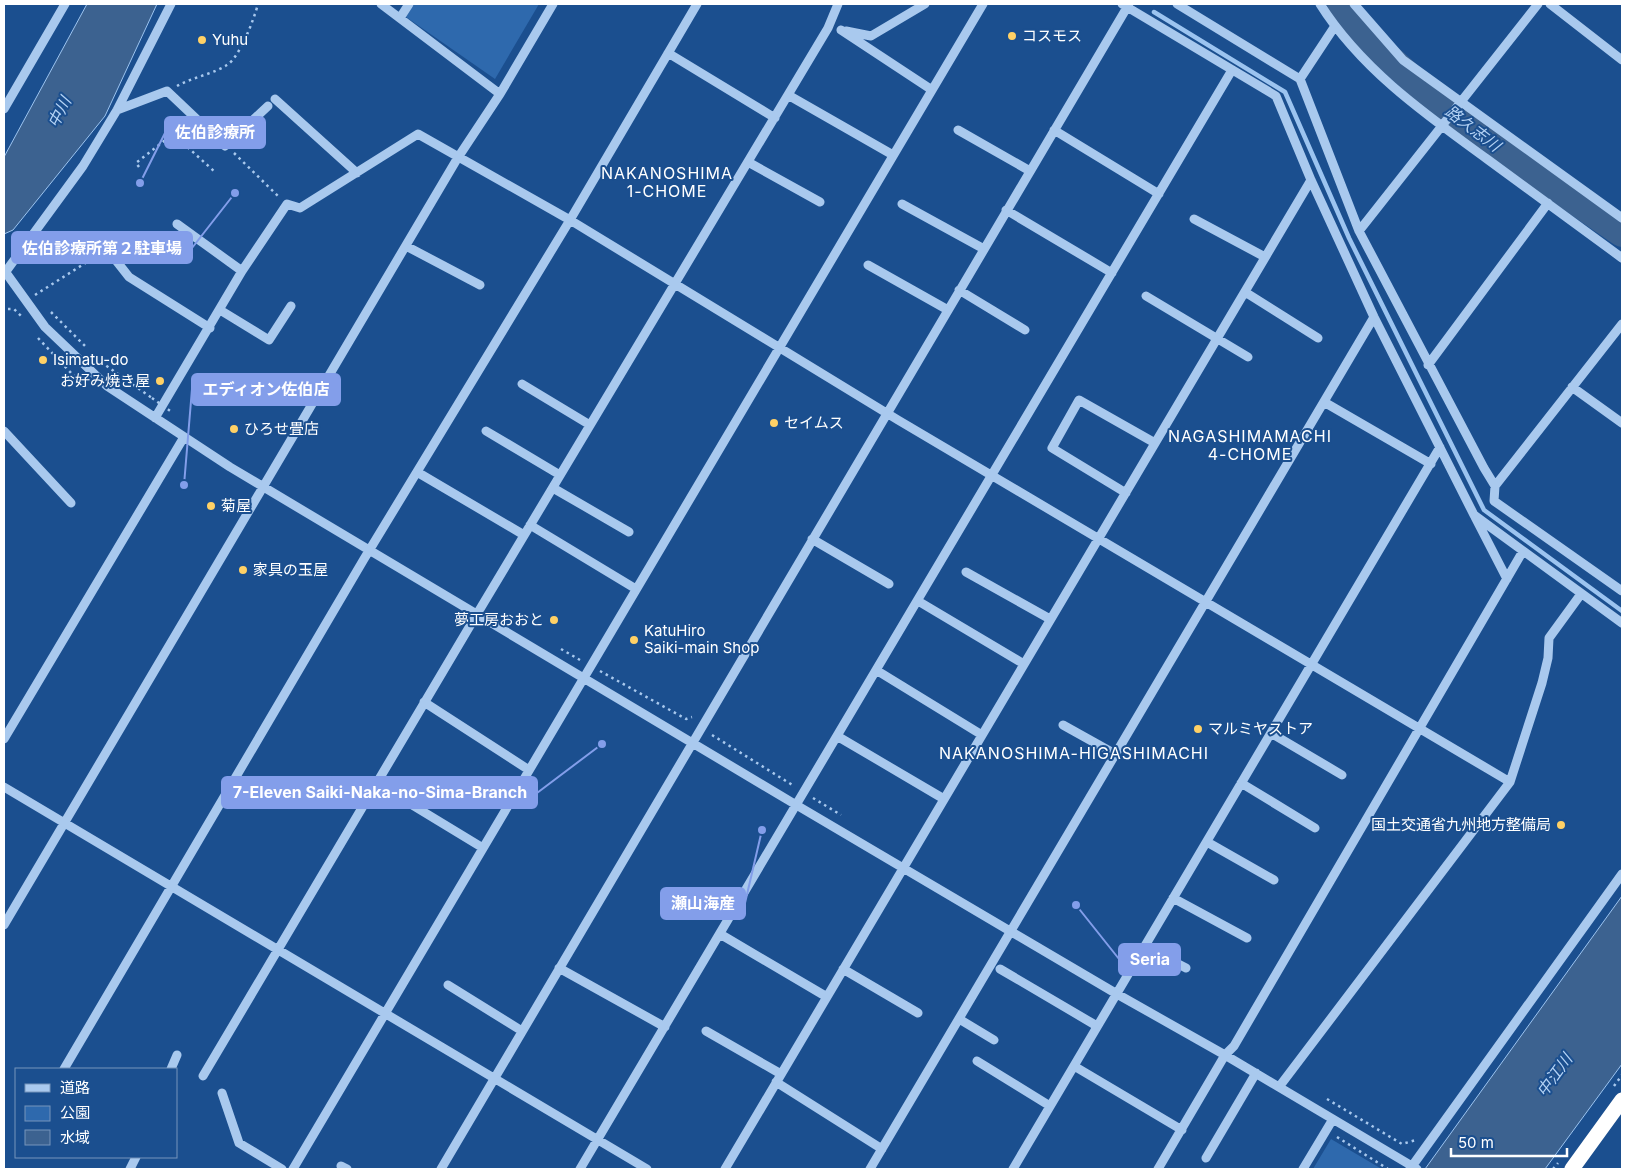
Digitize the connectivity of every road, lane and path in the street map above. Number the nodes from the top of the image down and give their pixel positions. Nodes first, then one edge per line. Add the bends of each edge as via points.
1 (65, 4) edge
2 (171, 4) edge
3 (258, 4) edge
4 (381, 4) edge
5 (409, 4) edge
6 (553, 4) edge
7 (697, 4) edge
8 (838, 4) edge
9 (925, 4) edge
10 (983, 4) edge
11 (1177, 4) edge
12 (1320, 4) edge
13 (1354, 4) edge
14 (1538, 4) edge
15 (1550, 4) edge
16 (1126, 5) edge
17 (400, 18) junction
18 (1335, 26) junction
19 (828, 28) junction
20 (841, 30) junction
21 (668, 53) junction
22 (1622, 60) edge
23 (1232, 70) junction
24 (1300, 79) junction
25 (932, 90) junction
26 (167, 91) junction
27 (500, 94) junction
28 (788, 96) junction
29 (1459, 102) junction
30 (5, 105) edge
31 (117, 110) junction
32 (775, 118) junction
33 (1443, 122) junction
34 (958, 130) dead end
35 (1054, 130) junction
36 (225, 146) junction
37 (893, 155) junction
38 (457, 159) junction
39 (748, 162) junction
40 (139, 167) dead end
41 (1030, 171) junction
42 (215, 172) dead end
43 (357, 173) junction
44 (1311, 180) junction
45 (1159, 194) junction
46 (820, 202) dead end
47 (287, 204) junction
48 (902, 204) dead end
49 (1548, 204) junction
50 (1006, 210) junction
51 (1622, 218) edge
52 (1194, 219) dead end
53 (570, 220) junction
54 (177, 224) dead end
55 (1359, 231) junction
56 (406, 246) junction
57 (107, 249) joint
58 (984, 249) junction
59 (1265, 257) junction
60 (1622, 258) edge
61 (868, 265) dead end
62 (242, 271) junction
63 (4, 272) edge
64 (1112, 274) junction
65 (675, 284) junction
66 (480, 285) dead end
67 (959, 290) junction
68 (1244, 292) junction
69 (36, 294) junction
70 (1146, 296) dead end
71 (25, 300) junction
72 (40, 300) dead end
73 (45, 306) dead end
74 (291, 306) dead end
75 (220, 310) junction
76 (948, 310) junction
77 (1374, 317) junction
78 (1622, 324) edge
79 (210, 328) junction
80 (1026, 330) dead end
81 (1217, 338) junction
82 (1318, 338) dead end
83 (86, 348) dead end
84 (779, 348) junction
85 (1248, 357) dead end
86 (100, 362) dead end
87 (1428, 365) junction
88 (522, 384) dead end
89 (1572, 387) junction
90 (1324, 402) junction
91 (173, 413) dead end
92 (887, 413) junction
93 (155, 418) junction
94 (1622, 423) edge
95 (590, 425) junction
96 (4, 431) edge
97 (486, 431) dead end
98 (184, 437) junction
99 (1155, 443) junction
100 (1440, 447) junction
101 (1431, 464) junction
102 (417, 472) junction
103 (560, 475) junction
104 (992, 475) junction
105 (1495, 486) junction
106 (263, 487) junction
107 (553, 488) junction
108 (1126, 493) junction
109 (71, 503) dead end
110 (1474, 515) junction
111 (530, 525) junction
112 (629, 532) dead end
113 (524, 535) junction
114 (1098, 538) junction
115 (812, 540) junction
116 (370, 550) junction
117 (1524, 552) junction
118 (966, 572) dead end
119 (1507, 579) junction
120 (890, 584) dead end
121 (636, 589) junction
122 (1622, 591) edge
123 (1581, 594) junction
124 (918, 601) junction
125 (1206, 601) junction
126 (477, 614) junction
127 (1050, 620) junction
128 (1622, 623) edge
129 (1024, 664) junction
130 (1312, 664) junction
131 (876, 670) junction
132 (584, 677) junction
133 (424, 702) junction
134 (1063, 725) dead end
135 (1419, 728) junction
136 (1271, 733) junction
137 (982, 735) junction
138 (837, 736) junction
139 (4, 739) edge
140 (693, 742) junction
141 (1115, 754) junction
142 (530, 770) junction
143 (1342, 775) dead end
144 (1510, 782) junction
145 (376, 783) junction
146 (1242, 783) junction
147 (4, 787) edge
148 (944, 799) junction
149 (798, 806) junction
150 (64, 823) junction
151 (1315, 828) dead end
152 (1207, 842) junction
153 (483, 848) junction
154 (904, 867) junction
155 (1622, 874) edge
156 (1274, 880) dead end
157 (171, 886) junction
158 (1173, 898) junction
159 (4, 925) edge
160 (1011, 931) junction
161 (720, 934) junction
162 (1247, 938) dead end
163 (1145, 947) junction
164 (278, 950) junction
165 (560, 968) junction
166 (1186, 968) dead end
167 (843, 969) junction
168 (1000, 969) dead end
169 (448, 985) dead end
170 (1117, 994) junction
171 (827, 997) junction
172 (918, 1013) dead end
173 (385, 1014) junction
174 (959, 1019) junction
175 (1098, 1026) junction
176 (665, 1027) junction
177 (522, 1031) junction
178 (706, 1031) dead end
179 (994, 1040) dead end
180 (1226, 1055) junction
181 (177, 1056) dead end
182 (977, 1061) dead end
183 (1074, 1066) junction
184 (65, 1068) edge
185 (171, 1068) edge
186 (1256, 1073) junction
187 (781, 1074) junction
188 (203, 1076) dead end
189 (494, 1078) junction
190 (776, 1082) junction
191 (1279, 1087) junction
192 (222, 1093) dead end
193 (1622, 1100) edge
194 (1050, 1106) junction
195 (1333, 1119) junction
196 (1182, 1130) junction
197 (598, 1140) junction
198 (882, 1149) junction
199 (1206, 1158) dead end
200 (1413, 1168) edge
201 (282, 1169) edge
202 (293, 1169) edge
203 (441, 1169) edge
204 (580, 1169) edge
205 (647, 1169) edge
206 (725, 1169) edge
207 (870, 1169) edge
208 (1013, 1169) edge
209 (1158, 1169) edge
210 (1303, 1169) edge
211 (1572, 1169) edge

1 - 30 street
2 - 31 street
3 - 26 path via 252,28 228,64
4 - 17 street
5 - 17 street
6 - 27 street
7 - 21 street
8 - 19 street
9 - 20 street via 871,36
10 - 25 street
11 - 24 street
12 - 18 street
13 - 29 street via 1403,60
14 - 29 street
15 - 22 street
16 - 23 street
16 - 35 street
17 - 27 street
18 - 24 street
18 - 33 street via 1386,82
19 - 20 street
19 - 28 street
20 - 25 street
21 - 32 street
21 - 53 street
23 - 44 street via 1276,96
23 - 45 street
24 - 55 street
25 - 37 street
26 - 31 street
26 - 36 street
27 - 38 street
28 - 32 street
28 - 37 street
29 - 33 street
29 - 51 street
31 - 63 street via 83,166
32 - 39 street
33 - 49 street
33 - 55 street
34 - 41 street
35 - 41 street
35 - 45 street
36 - 43 street via 272,103
36 - 47 path
37 - 84 street
38 - 43 street via 418,134
38 - 53 street
38 - 56 street
39 - 46 street
39 - 65 street
40 - 42 path via 136,163 173,134
41 - 50 street
43 - 47 street via 300,208
44 - 59 street
44 - 77 street
45 - 64 street
47 - 62 street
48 - 58 street
49 - 60 street
49 - 87 street
50 - 58 street
50 - 64 street
52 - 59 street
53 - 65 street
53 - 102 street
54 - 62 street
55 - 87 street
56 - 66 street
56 - 106 street
57 - 69 path
57 - 79 street via 129,277
58 - 67 street
59 - 68 street
61 - 76 street
62 - 75 street
63 - 71 street
64 - 104 street
65 - 84 street
65 - 95 street
67 - 76 street
67 - 80 street
68 - 81 street
68 - 82 street
69 - 71 path
69 - 72 path
70 - 81 street
71 - 93 street via 45,327 78,360 107,386
73 - 83 path
74 - 75 street via 269,340
75 - 79 street
76 - 92 street
77 - 90 street
77 - 100 street
78 - 89 street
79 - 93 street
81 - 85 street
81 - 99 street
84 - 92 street
84 - 121 street
86 - 91 path, bridge
87 - 105 street
88 - 95 street
89 - 94 street
89 - 105 street
90 - 101 street
90 - 125 street
92 - 104 street
92 - 115 street
93 - 98 street
95 - 103 street
96 - 109 street
97 - 103 street
98 - 106 street
98 - 139 street
99 - 108 street
99 - 108 street via 1079,400 1052,448
100 - 101 street
100 - 110 street
101 - 130 street
102 - 113 street
102 - 116 street
103 - 107 street
104 - 114 street
104 - 124 street
105 - 122 street via 1494,501
106 - 116 street
106 - 150 street
107 - 111 street
107 - 112 street
108 - 114 street
110 - 117 street
110 - 119 street
111 - 113 street
111 - 121 street
113 - 126 street
114 - 125 street
114 - 127 street
115 - 120 street
115 - 140 street
116 - 126 street
116 - 157 street
117 - 119 street
117 - 123 street
118 - 127 street
119 - 135 street
121 - 132 street
123 - 128 street
123 - 144 street via 1549,638 1542,682
124 - 129 street
124 - 131 street
125 - 130 street
125 - 141 street
126 - 132 street
126 - 133 street
127 - 129 street
129 - 137 street
130 - 135 street
130 - 136 street
131 - 137 street
131 - 138 street
132 - 140 street
132 - 142 street
133 - 142 street
133 - 145 street
134 - 141 street
135 - 144 street
135 - 180 street
136 - 143 street
136 - 146 street
137 - 148 street
138 - 148 street
138 - 149 street
140 - 149 street
140 - 165 street
141 - 160 street
142 - 153 street
144 - 191 street
145 - 153 street
145 - 164 street
146 - 151 street
146 - 152 street
147 - 150 street
148 - 154 street
149 - 154 street
149 - 161 street
150 - 157 street
150 - 159 street
152 - 156 street
152 - 158 street
153 - 173 street
154 - 160 street
154 - 167 street
155 - 200 street
157 - 164 street
157 - 184 street
158 - 162 street
158 - 163 street
160 - 170 street
160 - 174 street
161 - 171 street
161 - 176 street
163 - 166 street
163 - 170 street
164 - 173 street
164 - 188 street
165 - 176 street
165 - 177 street
167 - 171 street
167 - 172 street
168 - 175 street
169 - 177 street
170 - 175 street
170 - 180 street
171 - 187 street
173 - 189 street
173 - 202 street
174 - 179 street
174 - 198 street
175 - 183 street
176 - 197 street
177 - 189 street
178 - 187 street
180 - 186 street
180 - 196 street
181 - 185 street
182 - 194 street
183 - 194 street
183 - 196 street
186 - 191 street
186 - 199 street
187 - 190 street
189 - 197 street
189 - 203 street
190 - 198 street
190 - 206 street
191 - 195 street
192 - 201 street via 240,1144
193 - 211 highway
194 - 208 street
195 - 200 street
195 - 210 street
196 - 209 street
197 - 204 street
197 - 205 street
198 - 207 street

